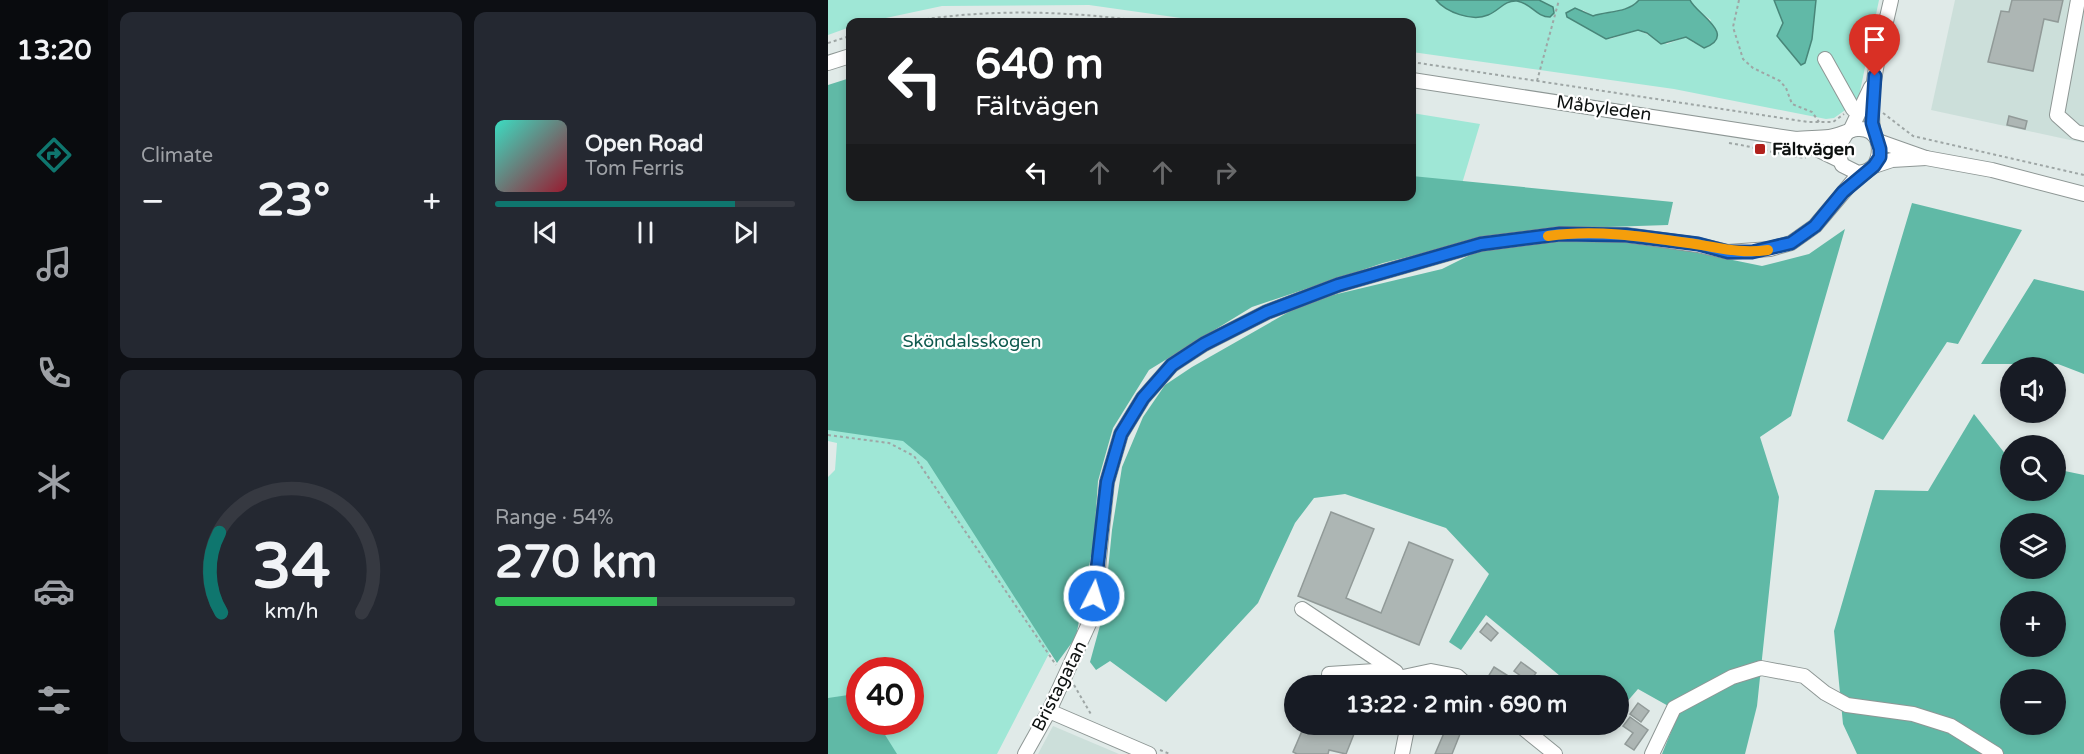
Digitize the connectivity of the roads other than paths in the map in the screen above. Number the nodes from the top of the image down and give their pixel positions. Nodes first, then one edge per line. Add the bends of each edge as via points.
1 (1891, 0) edge
2 (2078, 0) edge
3 (846, 57) edge
4 (1825, 59) dead end
5 (828, 63) edge
6 (1875, 76) junction
7 (1416, 81) edge
8 (1852, 109) dead end
9 (1848, 133) junction
10 (2084, 134) edge
11 (1876, 138) junction
12 (1796, 139) junction
13 (1926, 158) junction
14 (1841, 162) junction
15 (1871, 169) junction
16 (2084, 194) edge
17 (1830, 208) junction
18 (1302, 609) dead end
19 (1329, 674) dead end
20 (1386, 675) edge
21 (1396, 675) edge
22 (1420, 675) edge
23 (1452, 675) edge
24 (1049, 711) junction
25 (1406, 735) edge
26 (1532, 735) edge
27 (1154, 752) edge
28 (1025, 754) edge
29 (1402, 754) edge
30 (1555, 754) edge
31 (1652, 754) edge
32 (1996, 754) edge

1 - 6 street
2 - 10 street via 2057,115
3 - 5 street
4 - 8 street
6 - 9 street
6 - 11 street via 1872,123
7 - 12 street, Måbyleden
9 - 11 street, Måbyleden via 1861,129
9 - 12 street, Måbyleden
9 - 14 street via 1839,142
11 - 13 street, Måbyleden
11 - 15 street via 1880,157
12 - 14 street, Måbyleden
13 - 15 street, Måbyleden via 1892,160
13 - 16 street, Måbyleden
14 - 15 street, Måbyleden via 1858,173
14 - 17 street, Bristagatan via 1839,190
15 - 17 street, Bristagatan via 1853,181
17 - 24 street, Bristagatan via 1815,226 1791,243 1752,252 1728,252 1626,235 1560,234 1481,244 1338,285 1267,312 1204,344 1172,365 1143,398 1121,434 1107,482 1093,615
18 - 21 street
19 - 20 street via 1374,671
22 - 23 street via 1431,671
24 - 27 street
24 - 28 street, Bristagatan
25 - 29 street
26 - 30 street
31 - 32 street via 1674,708 1732,677 1761,668 1804,676 1847,705 1913,714 1951,726

